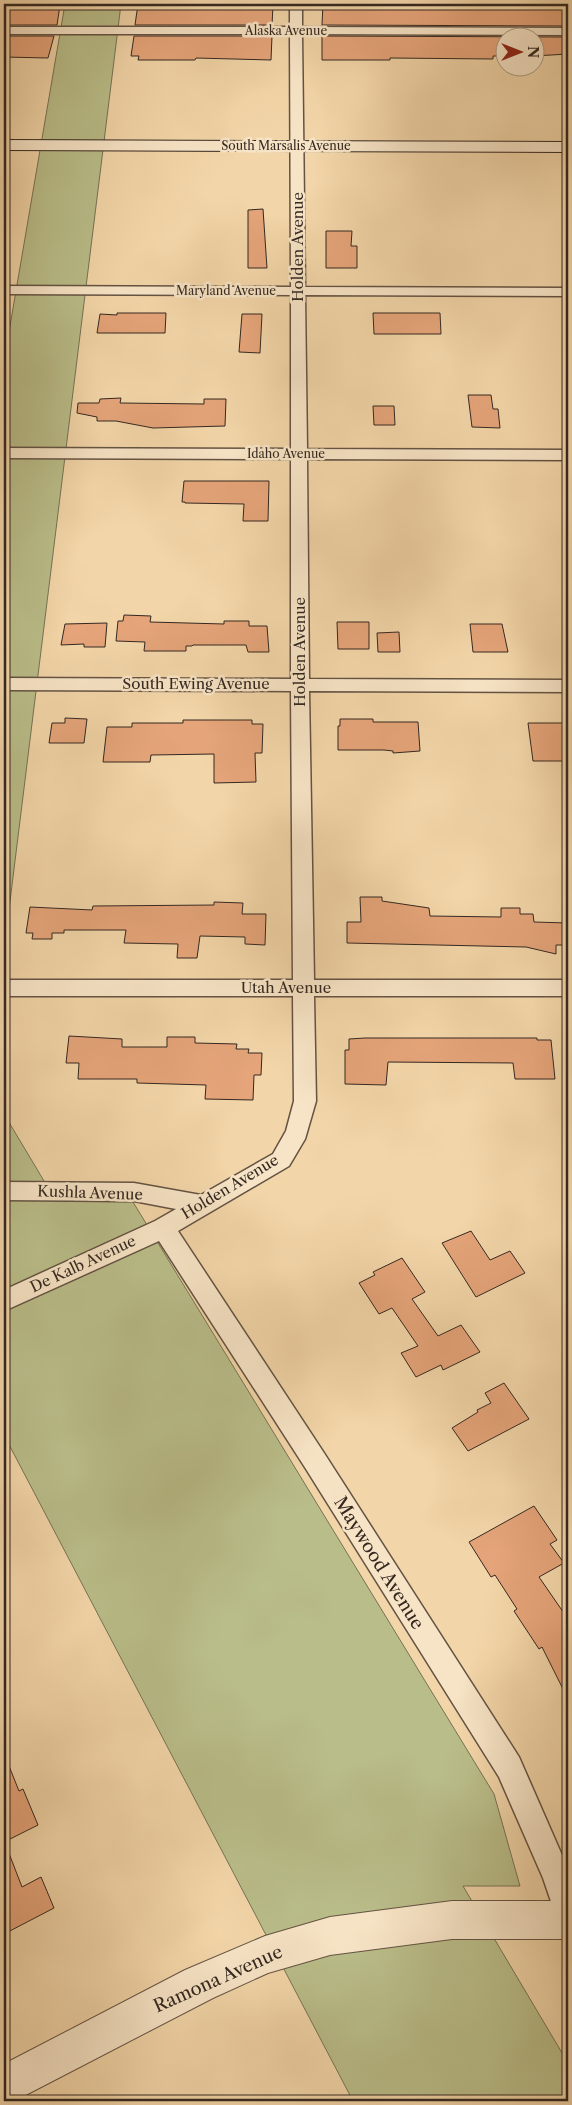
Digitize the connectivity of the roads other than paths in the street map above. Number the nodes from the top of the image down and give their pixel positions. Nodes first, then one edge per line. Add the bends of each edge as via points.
1 (296, 4) edge
2 (4, 30) edge
3 (296, 31) junction
4 (568, 31) edge
5 (4, 145) edge
6 (568, 147) edge
7 (298, 151) junction
8 (4, 157) edge
9 (568, 157) edge
10 (4, 290) edge
11 (298, 292) junction
12 (568, 292) edge
13 (4, 453) edge
14 (299, 454) junction
15 (568, 455) edge
16 (4, 684) edge
17 (300, 685) junction
18 (568, 686) edge
19 (4, 988) edge
20 (305, 988) junction
21 (568, 988) edge
22 (4, 1191) edge
23 (205, 1205) junction
24 (163, 1228) junction
25 (4, 1300) edge
26 (568, 1912) edge
27 (568, 1920) edge
28 (4, 2085) edge

1 - 3 street, Holden Avenue
2 - 3 street, Alaska Avenue
3 - 4 street, Alaska Avenue
3 - 7 street, Holden Avenue
5 - 7 main road, South Marsalis Avenue
6 - 7 main road, South Marsalis Avenue
7 - 8 main road, South Marsalis Avenue
7 - 9 main road, South Marsalis Avenue
7 - 11 street, Holden Avenue
10 - 11 street, Maryland Avenue
11 - 12 street, Maryland Avenue
11 - 14 street, Holden Avenue
13 - 14 street, Idaho Avenue
14 - 15 street, Idaho Avenue
14 - 17 street, Holden Avenue
16 - 17 street, South Ewing Avenue
17 - 18 street, South Ewing Avenue
17 - 20 street, Holden Avenue
19 - 20 street, Utah Avenue
20 - 21 street, Utah Avenue
20 - 23 street, Holden Avenue via 306,1101 297,1133 281,1160
22 - 23 street, Kushla Avenue via 134,1192
23 - 24 street, Holden Avenue
24 - 25 street, De Kalb Avenue
24 - 26 street, Maywood Avenue via 508,1767 557,1877
27 - 28 main road, Ramona Avenue via 452,1920 330,1936 265,1955 199,1984

